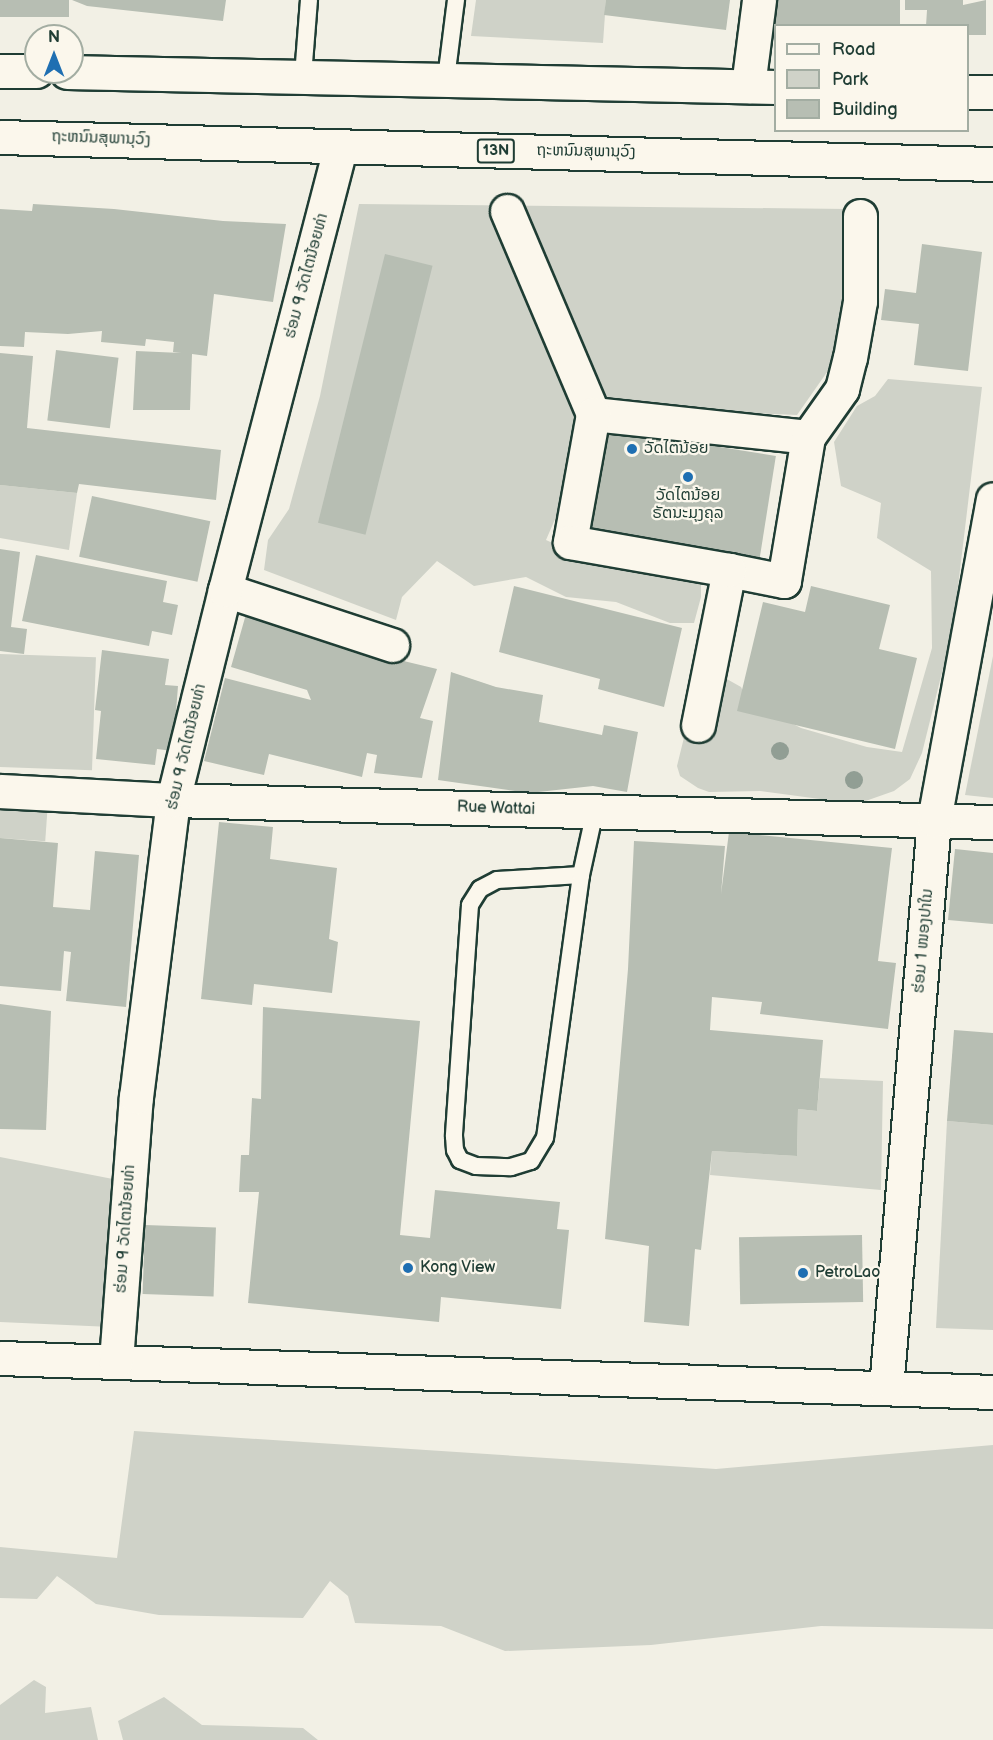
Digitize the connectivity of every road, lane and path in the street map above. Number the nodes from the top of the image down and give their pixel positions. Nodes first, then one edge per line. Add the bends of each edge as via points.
1 (309, 0) edge
2 (456, 0) edge
3 (759, 0) edge
4 (0, 71) edge
5 (24, 71) edge
6 (84, 72) edge
7 (303, 76) junction
8 (446, 79) junction
9 (762, 87) edge
10 (969, 92) edge
11 (993, 92) edge
12 (0, 136) edge
13 (340, 147) junction
14 (993, 164) edge
15 (507, 211) dead end
16 (860, 216) dead end
17 (593, 414) junction
18 (808, 437) junction
19 (993, 499) edge
20 (729, 570) junction
21 (225, 590) junction
22 (392, 645) dead end
23 (698, 725) dead end
24 (0, 791) edge
25 (173, 800) junction
26 (595, 811) junction
27 (934, 820) junction
28 (993, 822) edge
29 (581, 874) junction
30 (0, 1358) edge
31 (116, 1361) junction
32 (886, 1388) junction
33 (993, 1392) edge

1 - 7 lane
2 - 8 lane
3 - 9 main road
4 - 5 main road
6 - 7 main road
7 - 8 main road
8 - 9 main road
10 - 11 main road
12 - 13 main road, ຖະຫນົນສຸພານຸວົງ / 13N
13 - 14 main road, ຖະຫນົນສຸພານຸວົງ / 13N
13 - 21 main road, ຮ່ອມ 9 ວັດໄຕນ້ອຍທ່າ
15 - 17 main road
16 - 18 main road via 860,301 850,358 842,389
17 - 18 main road
17 - 20 main road via 570,542
18 - 20 main road via 784,581
19 - 27 main road, ຮ່ອມ 1 ໜອງປາໃນ
20 - 23 main road
21 - 22 main road
21 - 25 main road, ຮ່ອມ 9 ວັດໄຕນ້ອຍທ່າ
24 - 25 main road, Rue Wattai
25 - 26 main road, Rue Wattai
25 - 31 main road, ຮ່ອມ 9 ວັດໄຕນ້ອຍທ່າ via 136,1097
26 - 27 main road, Rue Wattai
26 - 29 lane
27 - 28 main road, Rue Wattai
27 - 32 main road, ຮ່ອມ 1 ໜອງປາໃນ
29 - 29 lane via 545,1138 531,1161 511,1167 476,1166 460,1160 454,1136 470,905 480,889 496,880
30 - 31 main road
31 - 32 main road
32 - 33 main road

